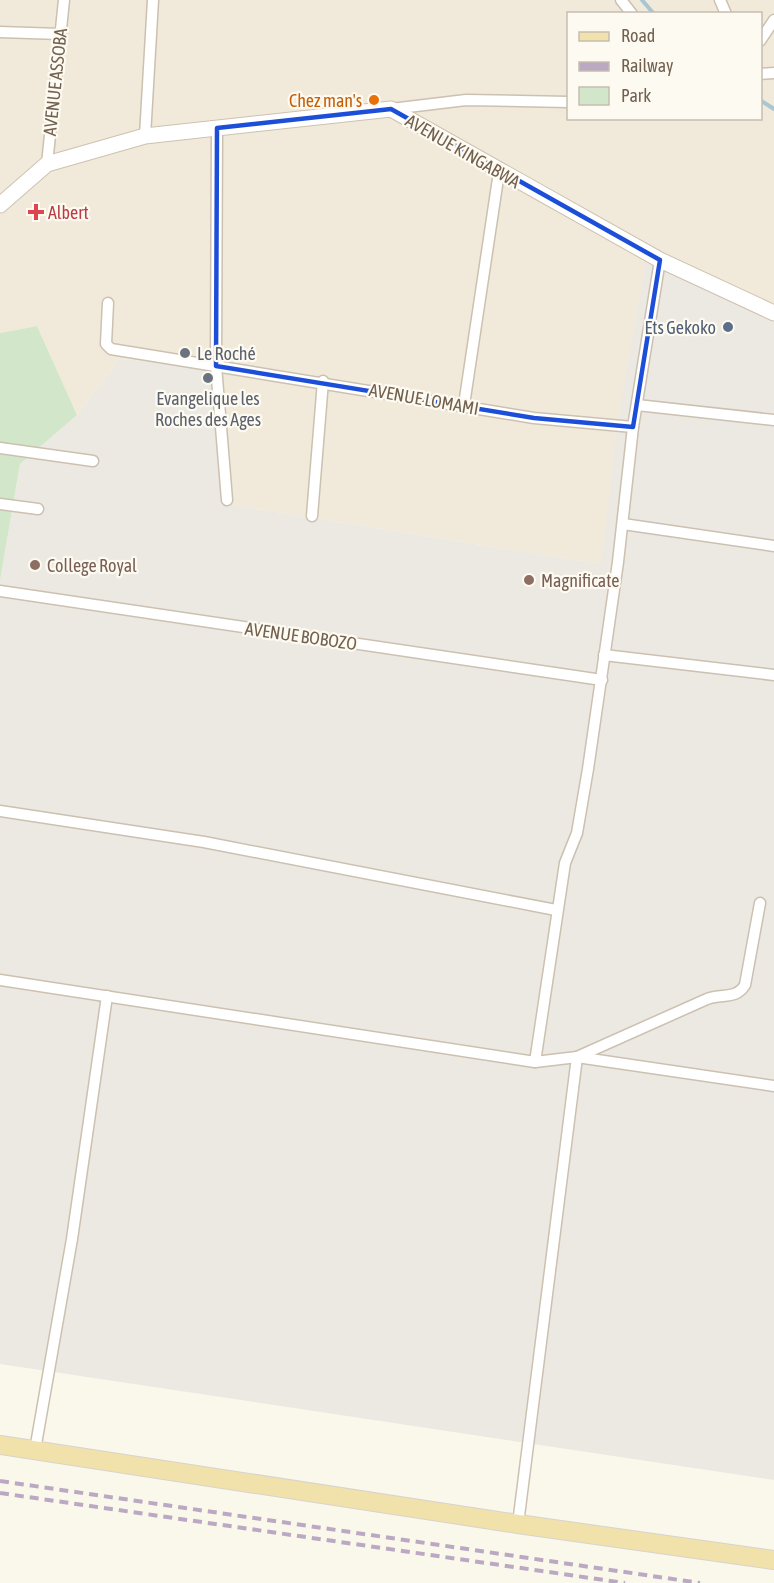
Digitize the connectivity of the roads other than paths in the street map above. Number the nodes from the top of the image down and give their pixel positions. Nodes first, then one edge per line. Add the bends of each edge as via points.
1 (64, 0) edge
2 (153, 0) edge
3 (621, 0) edge
4 (630, 12) edge
5 (774, 20) edge
6 (0, 32) edge
7 (60, 34) junction
8 (762, 38) edge
9 (567, 102) edge
10 (391, 109) junction
11 (217, 128) junction
12 (145, 136) junction
13 (47, 164) junction
14 (499, 172) junction
15 (0, 205) edge
16 (660, 260) junction
17 (108, 303) dead end
18 (774, 313) edge
19 (216, 366) junction
20 (323, 381) junction
21 (464, 405) junction
22 (637, 405) junction
23 (774, 420) edge
24 (633, 427) junction
25 (0, 448) edge
26 (93, 460) dead end
27 (227, 500) dead end
28 (0, 504) edge
29 (39, 509) dead end
30 (312, 516) dead end
31 (623, 524) junction
32 (774, 546) edge
33 (0, 591) edge
34 (604, 656) junction
35 (774, 675) edge
36 (602, 680) junction
37 (0, 811) edge
38 (760, 903) dead end
39 (556, 910) junction
40 (0, 980) edge
41 (107, 996) junction
42 (578, 1057) junction
43 (535, 1062) junction
44 (774, 1086) edge
45 (0, 1445) edge
46 (35, 1450) junction
47 (518, 1524) junction
48 (774, 1560) edge

1 - 7 street, AVENUE ASSOBA
2 - 12 street
3 - 4 street
5 - 8 street
6 - 7 street
7 - 13 street, AVENUE ASSOBA
9 - 10 street via 466,100
10 - 11 street, AVENUE KINGABWA
10 - 14 street, AVENUE KINGABWA
11 - 12 street, AVENUE KINGABWA
11 - 19 street
12 - 13 street, AVENUE KINGABWA
13 - 15 street, AVENUE KINGABWA
14 - 16 street, AVENUE KINGABWA
14 - 21 street
16 - 18 street, AVENUE KINGABWA
16 - 22 street
17 - 19 street, AVENUE LOMAMI via 105,336 111,349
19 - 20 street, AVENUE LOMAMI
19 - 27 street
20 - 21 street, AVENUE LOMAMI
20 - 30 street
21 - 24 street, AVENUE LOMAMI via 534,418
22 - 23 street
22 - 24 street
24 - 31 street
25 - 26 street
28 - 29 street
31 - 32 street
31 - 34 street
33 - 36 street, AVENUE BOBOZO
34 - 35 street
34 - 36 street
36 - 39 street via 578,833 565,863
37 - 39 street via 204,842
38 - 42 street via 742,991 707,999
39 - 43 street
40 - 41 street
41 - 43 street
41 - 46 street via 72,1239
42 - 43 street
42 - 44 street
42 - 47 street
45 - 46 main road
46 - 47 main road
47 - 48 main road

